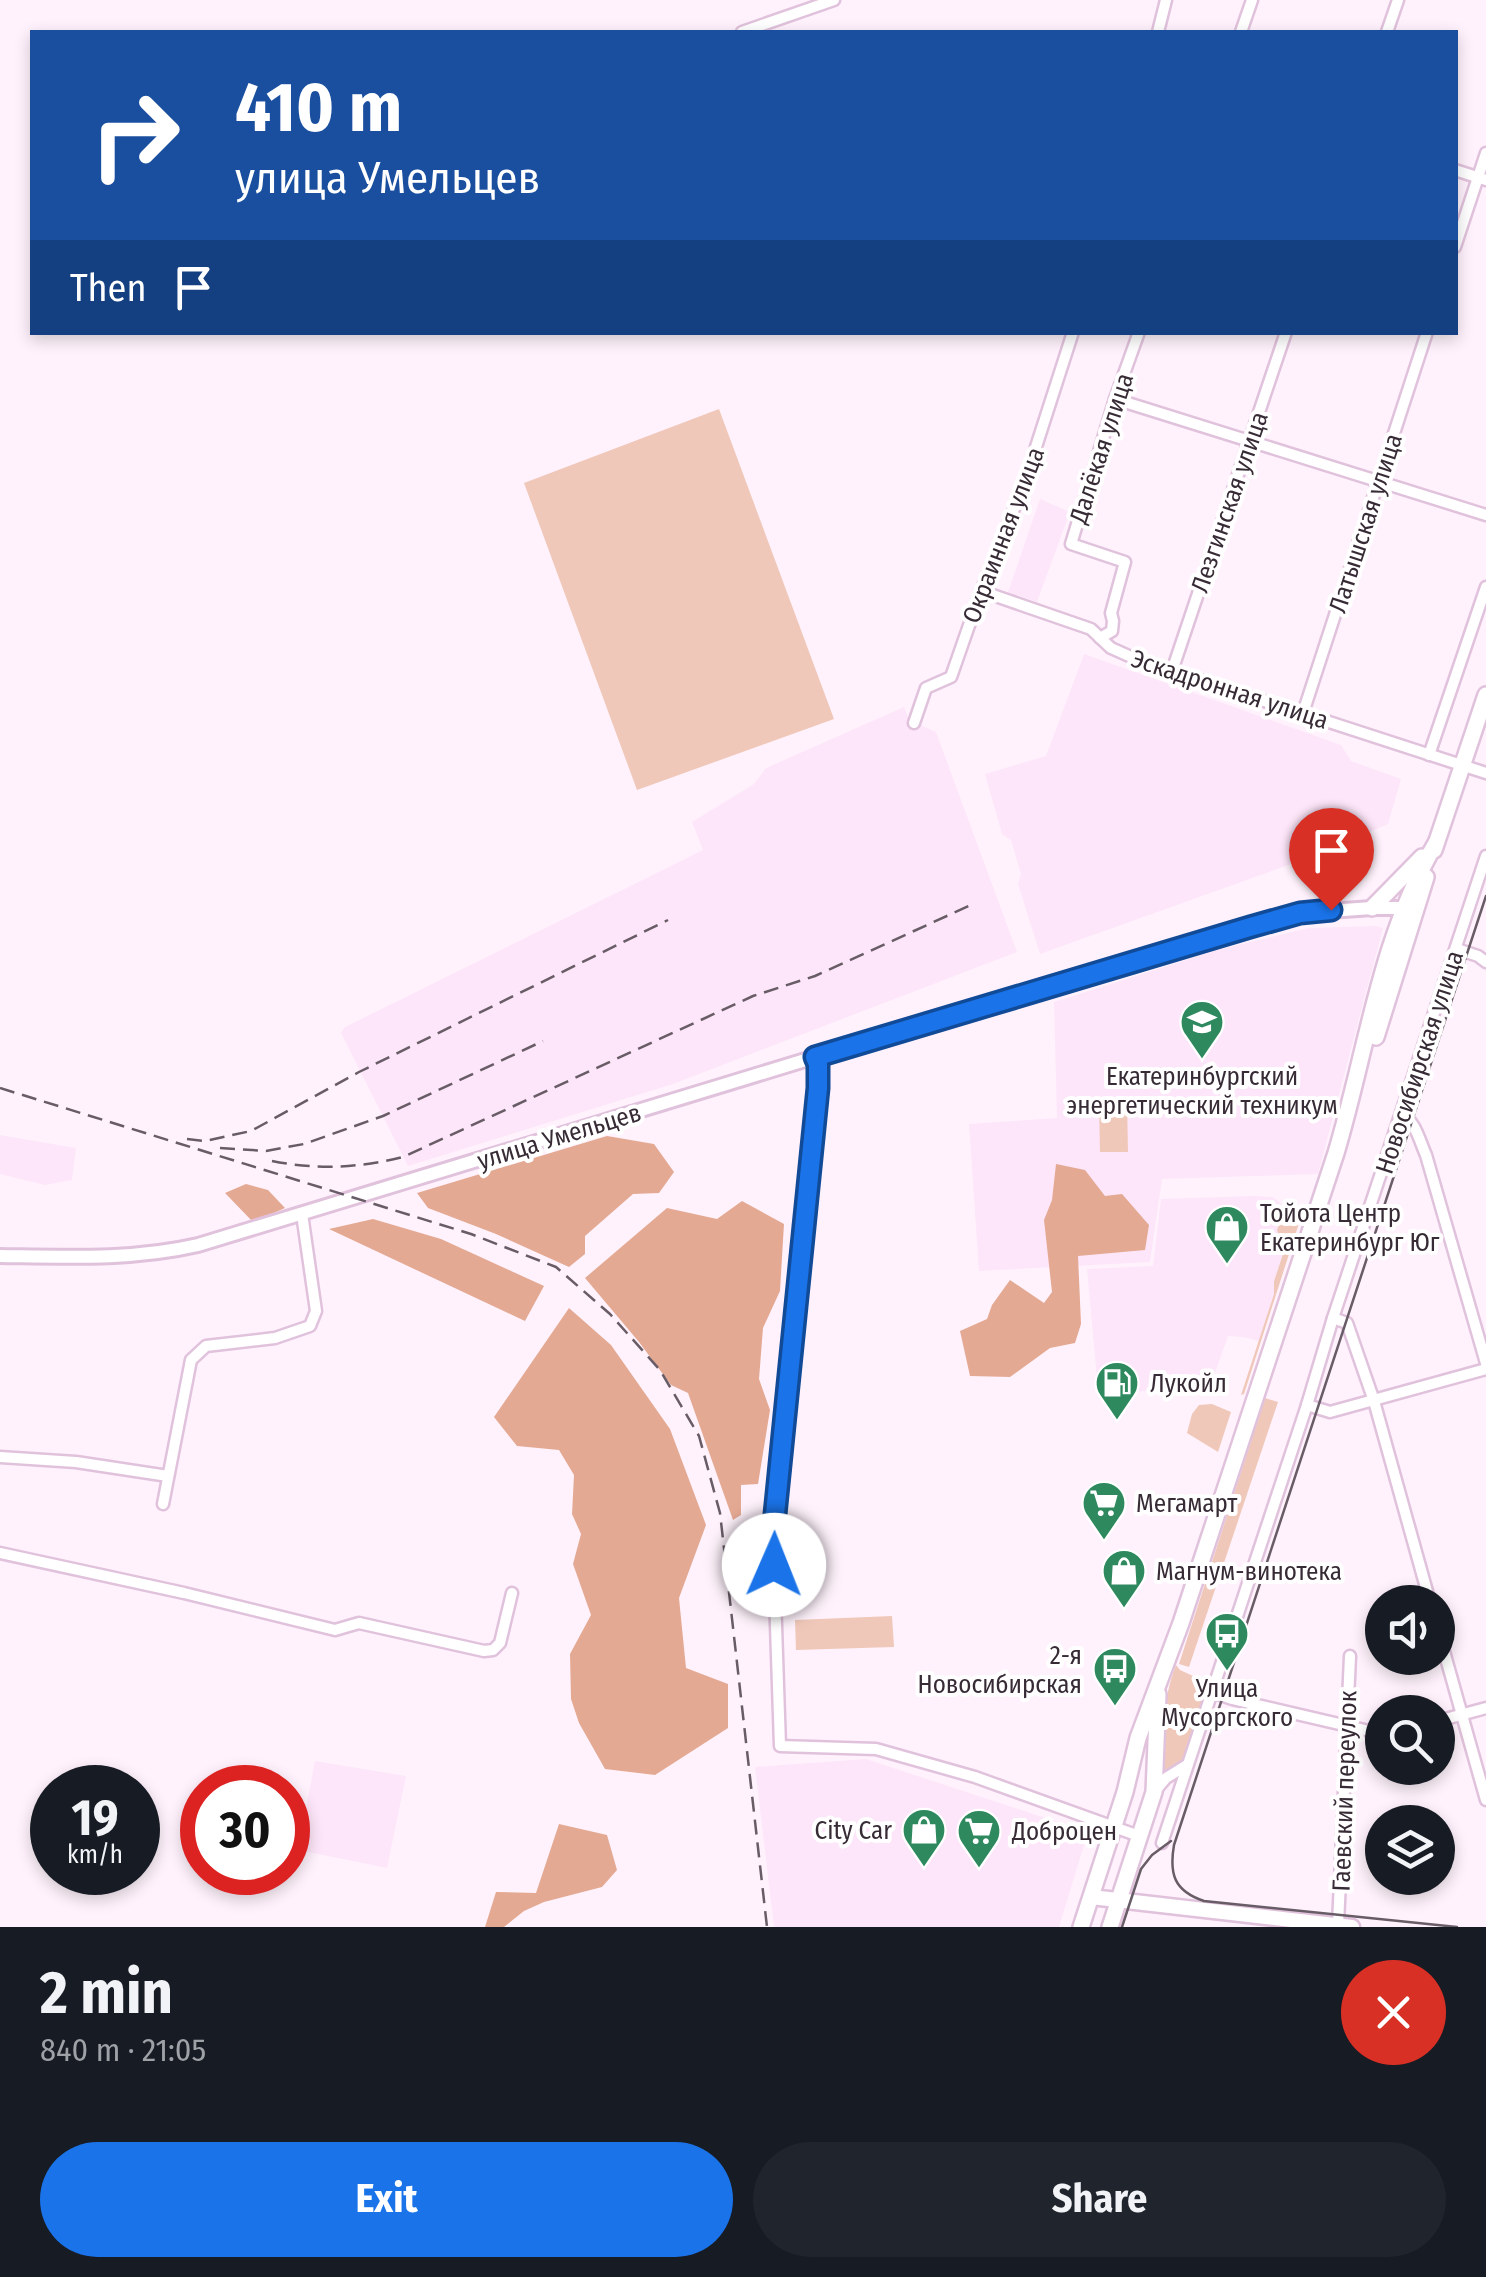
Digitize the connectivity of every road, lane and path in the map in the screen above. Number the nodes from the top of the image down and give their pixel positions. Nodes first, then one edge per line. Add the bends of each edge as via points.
1 (834, 0) edge
2 (1166, 0) edge
3 (1252, 0) edge
4 (1398, 0) edge
5 (748, 30) edge
6 (1158, 30) edge
7 (1242, 30) edge
8 (1388, 30) edge
9 (1486, 153) edge
10 (1458, 171) edge
11 (1482, 178) edge
12 (1458, 239) edge
13 (1071, 335) edge
14 (1138, 335) edge
15 (1285, 335) edge
16 (1426, 335) edge
17 (1115, 398) junction
18 (1250, 440) junction
19 (1378, 481) junction
20 (1486, 514) edge
21 (1486, 587) edge
22 (981, 591) junction
23 (1100, 638) junction
24 (1172, 671) junction
25 (1486, 695) edge
26 (1303, 714) junction
27 (914, 722) dead end
28 (1430, 755) junction
29 (1463, 766) junction
30 (1486, 773) edge
31 (1436, 843) junction
32 (1486, 856) edge
33 (1372, 908) junction
34 (1410, 908) junction
35 (1456, 949) junction
36 (1486, 962) edge
37 (815, 1057) junction
38 (1402, 1115) junction
39 (302, 1214) junction
40 (0, 1256) edge
41 (1333, 1318) junction
42 (1486, 1366) edge
43 (1374, 1401) junction
44 (1307, 1405) junction
45 (0, 1456) edge
46 (168, 1476) junction
47 (163, 1504) dead end
48 (0, 1553) edge
49 (1425, 1585) edge
50 (512, 1592) dead end
51 (1350, 1656) dead end
52 (1450, 1675) edge
53 (1158, 1690) junction
54 (1212, 1692) junction
55 (1486, 1708) edge
56 (1461, 1715) junction
57 (1455, 1717) edge
58 (1348, 1728) junction
59 (1365, 1731) edge
60 (1187, 1765) junction
61 (1154, 1792) junction
62 (1486, 1800) edge
63 (1113, 1827) junction
64 (1139, 1836) junction
65 (1162, 1843) dead end
66 (1090, 1897) junction
67 (1119, 1901) junction
68 (1345, 1926) edge
69 (1081, 1927) edge
70 (1110, 1927) edge

1 - 5 street
2 - 6 street
3 - 7 street
4 - 8 street
9 - 11 street
10 - 11 street
11 - 12 street
13 - 22 street, Окраинная улица via 1025,481
14 - 17 street, Далёкая улица
15 - 18 street, Лезгинская улица
16 - 19 street, Латышская улица
17 - 18 street
17 - 23 street, Далёкая улица via 1071,544 1125,562 1112,631
18 - 19 street
18 - 24 street, Лезгинская улица
19 - 20 street
19 - 26 street, Латышская улица
21 - 28 street
22 - 23 street, Эскадронная улица via 1091,629
22 - 27 street, Окраинная улица via 951,677 926,688
23 - 24 street, Эскадронная улица
24 - 26 street, Эскадронная улица
25 - 29 main road
26 - 28 street, Эскадронная улица
28 - 29 street, Эскадронная улица
29 - 30 street, Эскадронная улица
29 - 31 main road
31 - 33 main road
31 - 34 main road
32 - 35 street, Новосибирская улица
33 - 34 street, улица Умельцев
33 - 37 street, улица Умельцев via 1300,913
34 - 53 main road
35 - 36 street
35 - 38 street, Новосибирская улица
37 - 39 street, улица Умельцев
37 - 63 street via 818,1088 773,1534 780,1746 876,1748
38 - 41 street, Новосибирская улица
38 - 42 street via 1426,1155
39 - 40 street, улица Умельцев via 164,1253
39 - 46 street via 316,1312 310,1326 275,1338 206,1346 190,1360
41 - 43 street via 1347,1323
41 - 44 street, Новосибирская улица
42 - 43 street
43 - 44 street via 1330,1412
43 - 49 street
44 - 54 street, Новосибирская улица
45 - 46 street
46 - 47 street
48 - 50 street via 335,1630 359,1624 484,1650 500,1643
51 - 58 street, Гаевский переулок
52 - 56 street
53 - 61 main road
53 - 63 main road
54 - 58 street
54 - 60 street, Новосибирская улица
55 - 56 street
56 - 57 street
56 - 62 street
58 - 59 street
58 - 68 street, Гаевский переулок
60 - 61 street
60 - 65 street, Новосибирская улица
61 - 64 main road
63 - 64 street
63 - 66 main road
64 - 67 main road
66 - 67 main road
66 - 69 main road
67 - 68 main road
67 - 70 main road

